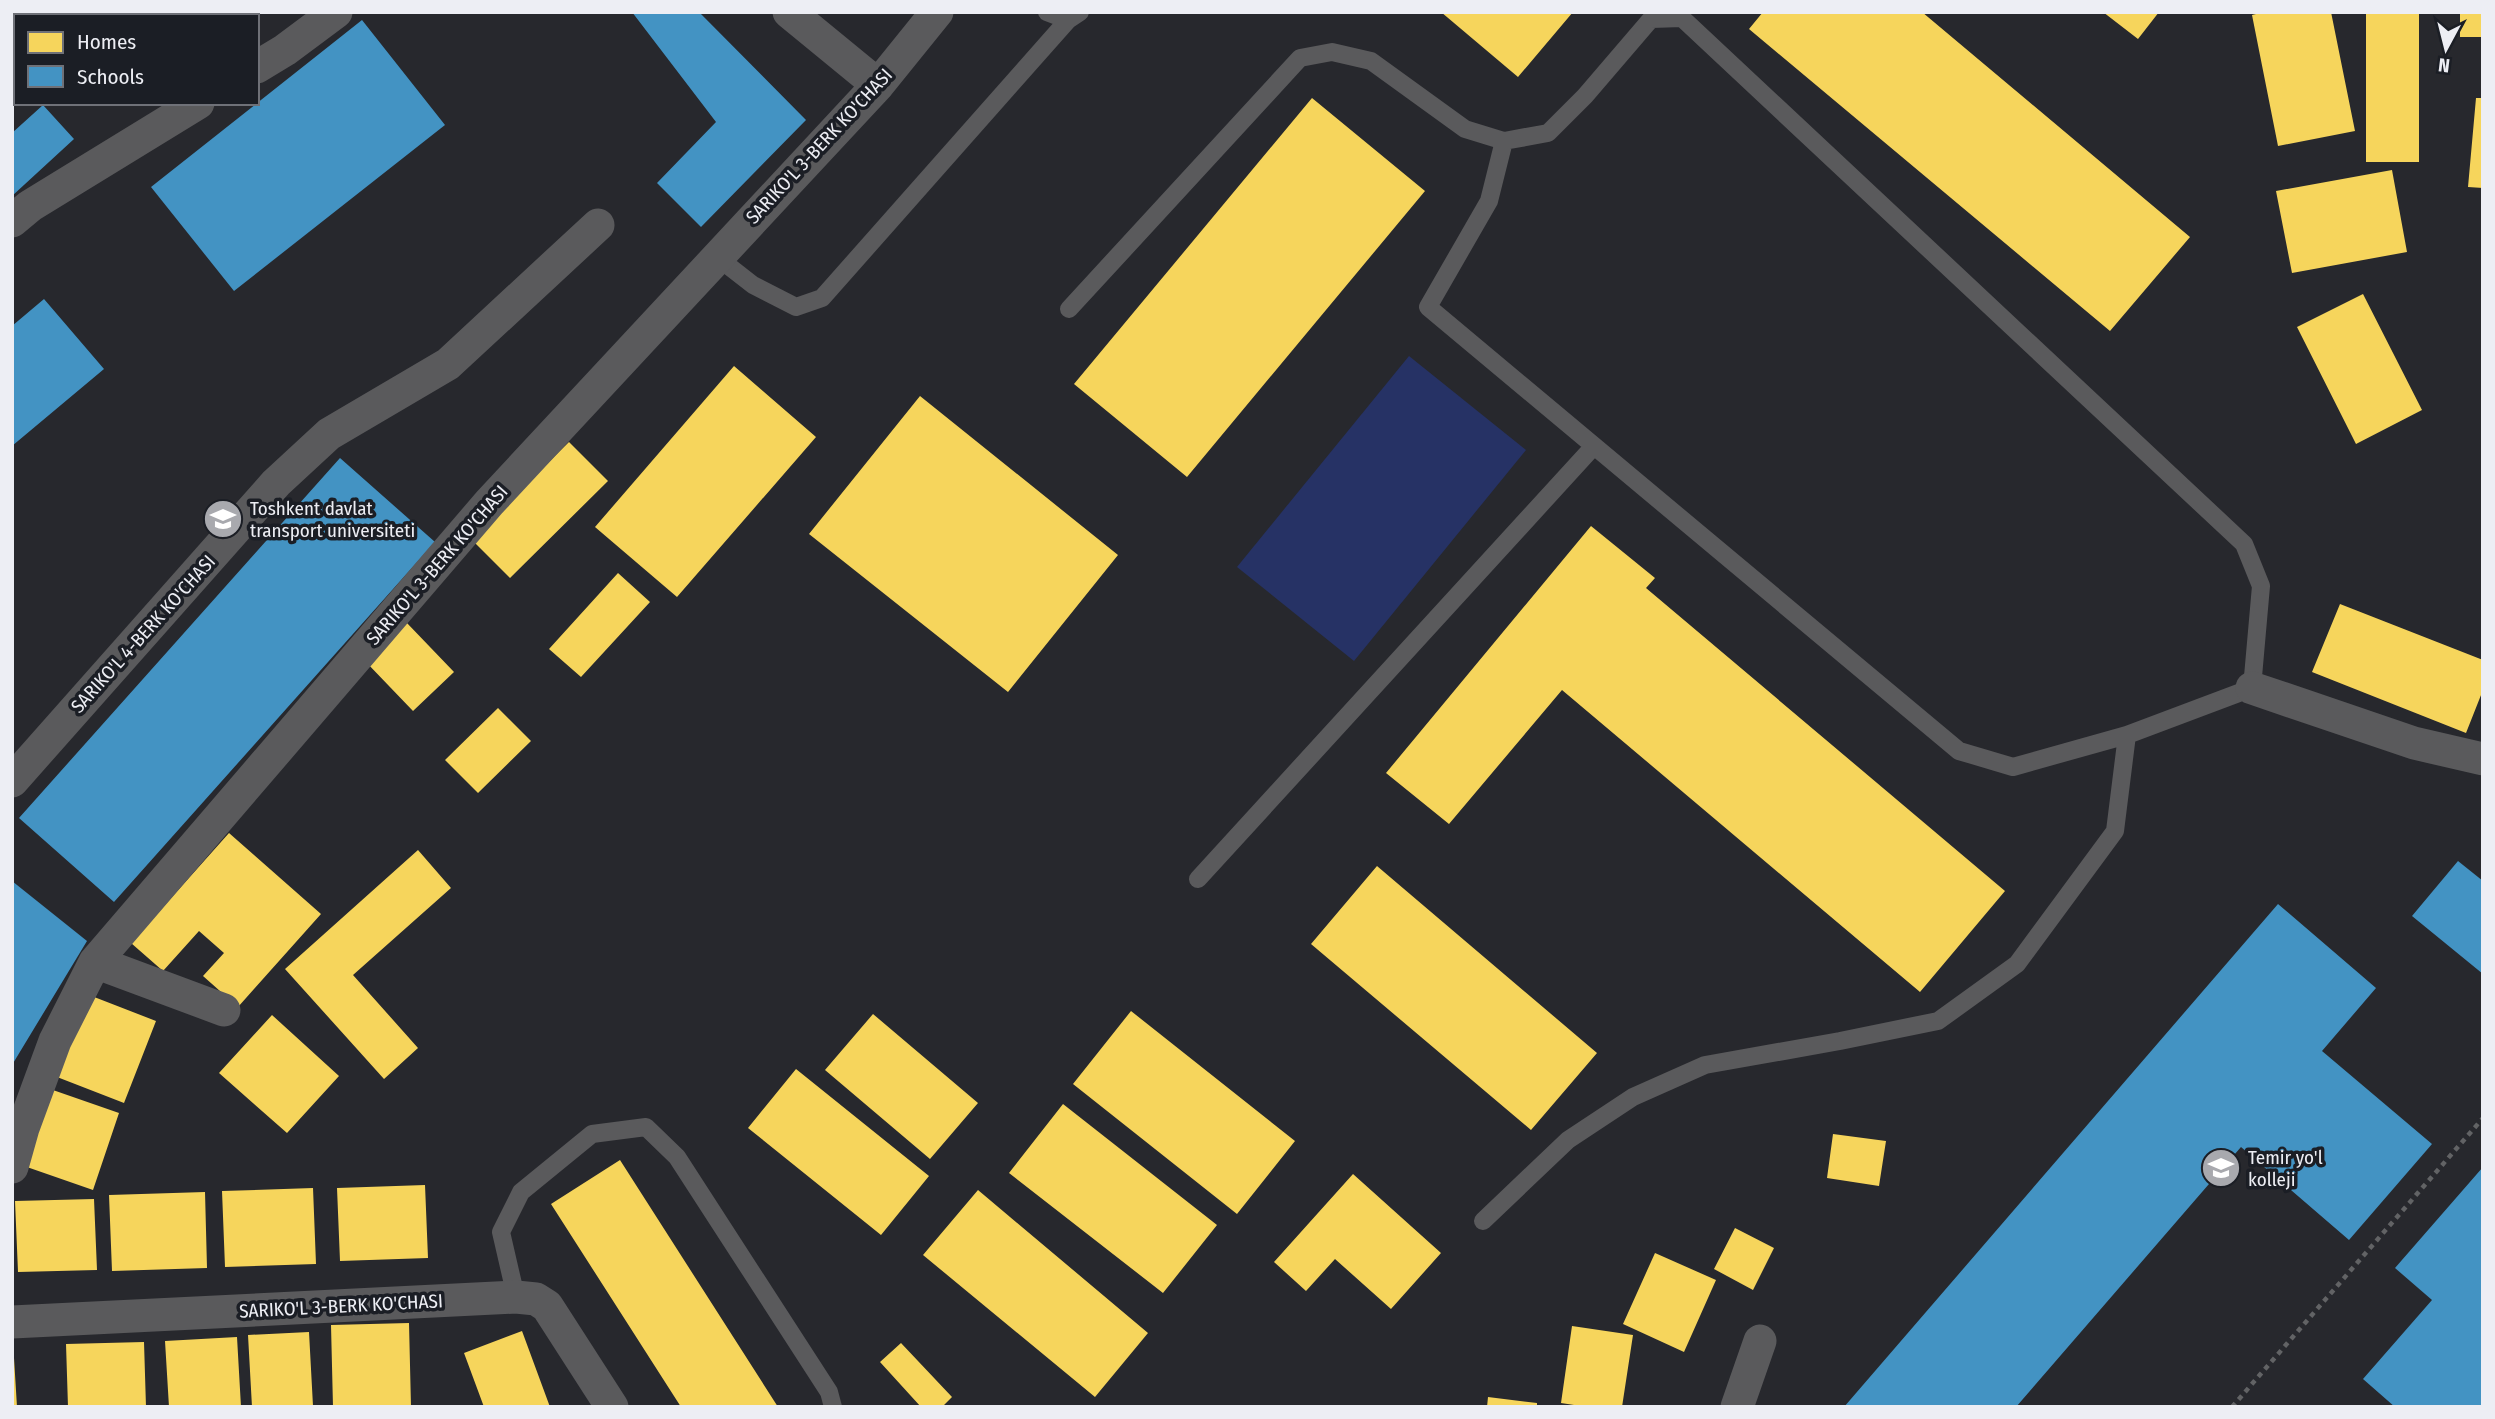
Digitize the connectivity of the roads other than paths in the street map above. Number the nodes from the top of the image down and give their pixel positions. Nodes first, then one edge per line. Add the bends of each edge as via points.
1 (336, 12) edge
2 (789, 12) edge
3 (937, 12) edge
4 (1047, 12) edge
5 (1074, 16) edge
6 (259, 66) edge
7 (878, 85) junction
8 (195, 105) edge
9 (1504, 141) junction
10 (12, 221) edge
11 (598, 225) dead end
12 (717, 257) junction
13 (1069, 309) dead end
14 (1594, 446) junction
15 (2252, 688) junction
16 (2127, 735) junction
17 (2475, 758) edge
18 (12, 781) edge
19 (1198, 880) dead end
20 (95, 962) junction
21 (224, 1010) dead end
22 (12, 1167) edge
23 (1483, 1221) dead end
24 (516, 1297) junction
25 (12, 1322) edge
26 (1760, 1341) dead end
27 (612, 1407) edge
28 (833, 1407) edge
29 (1737, 1407) edge

1 - 6 street
2 - 7 street
3 - 7 street, SARIKO'L 3-BERK KO'CHASI
4 - 5 lane
5 - 12 lane via 822,298 796,307 753,285
7 - 12 street, SARIKO'L 3-BERK KO'CHASI
8 - 10 street via 30,205
9 - 13 lane via 1465,129 1371,61 1332,52 1300,58
9 - 14 lane via 1489,201 1428,307
9 - 15 lane via 1548,133 1651,19 1682,18 2244,544 2262,586
11 - 18 street, SARIKO'L 4-BERK KO'CHASI via 448,364 329,434 276,483
12 - 20 street, SARIKO'L 3-BERK KO'CHASI via 489,503
14 - 16 lane via 1959,751 2013,767
14 - 19 lane
15 - 16 lane
15 - 17 street via 2414,743
16 - 23 lane via 2115,831 2017,964 1938,1021 1705,1065 1633,1097 1568,1140
20 - 21 street
20 - 22 street, SARIKO'L 3-BERK KO'CHASI via 55,1041
24 - 25 street, SARIKO'L 3-BERK KO'CHASI
24 - 27 street, SARIKO'L 3-BERK KO'CHASI via 536,1299 547,1306
24 - 28 lane via 502,1232 521,1192 592,1134 646,1127 677,1157 829,1392
26 - 29 street

